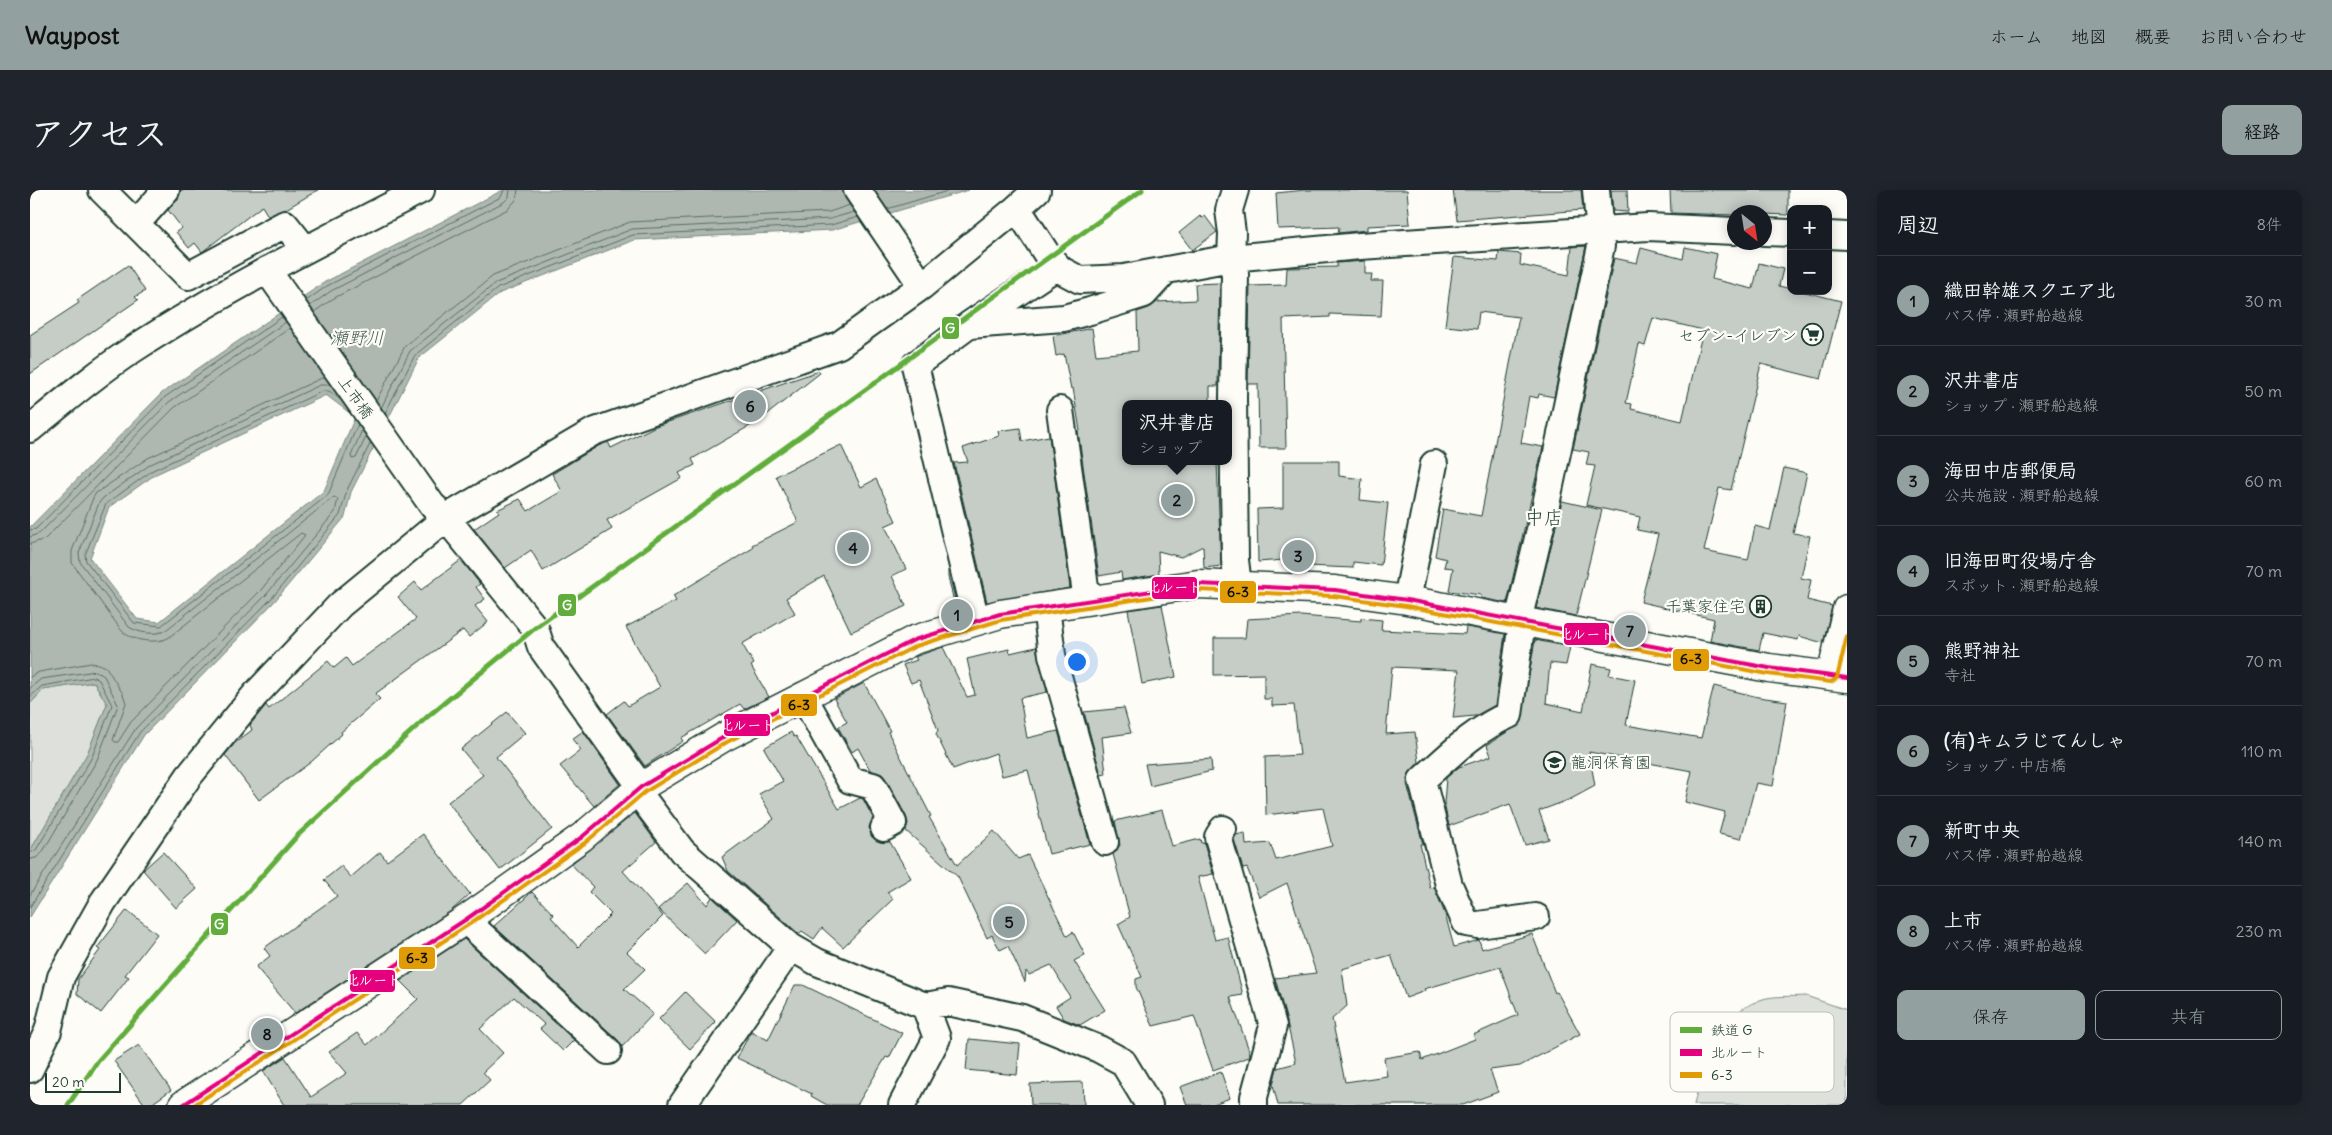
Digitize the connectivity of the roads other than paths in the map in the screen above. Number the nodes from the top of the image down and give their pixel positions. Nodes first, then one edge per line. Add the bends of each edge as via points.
1 (102, 190) edge
2 (166, 190) edge
3 (420, 190) edge
4 (856, 190) edge
5 (1037, 190) edge
6 (1235, 190) edge
7 (1596, 190) edge
8 (1017, 208) junction
9 (136, 224) junction
10 (1599, 231) junction
11 (1727, 231) edge
12 (1772, 232) edge
13 (1787, 233) edge
14 (1832, 235) edge
15 (1847, 236) edge
16 (305, 250) junction
17 (1231, 258) junction
18 (1166, 270) junction
19 (1050, 271) junction
20 (915, 277) junction
21 (274, 279) junction
22 (1104, 307) junction
23 (969, 325) junction
24 (1060, 410) dead end
25 (30, 429) edge
26 (1434, 464) dead end
27 (439, 512) junction
28 (1238, 585) junction
29 (1407, 600) junction
30 (1087, 601) junction
31 (1046, 607) junction
32 (1847, 609) edge
33 (976, 621) junction
34 (1520, 621) junction
35 (1839, 677) edge
36 (803, 696) junction
37 (639, 789) junction
38 (884, 828) dead end
39 (1222, 829) dead end
40 (1105, 842) dead end
41 (1536, 917) dead end
42 (468, 918) junction
43 (791, 947) junction
44 (925, 1006) junction
45 (608, 1051) dead end
46 (30, 1069) edge
47 (183, 1105) edge
48 (682, 1105) edge
49 (902, 1105) edge
50 (1149, 1105) edge
51 (1254, 1105) edge

1 - 9 street
2 - 9 street
3 - 16 street
4 - 20 street
5 - 8 street
6 - 17 street via 1229,210
7 - 10 street
8 - 19 street via 1048,256
8 - 20 street
9 - 16 street via 188,276 286,224
10 - 11 street via 1648,227
10 - 17 street
10 - 34 street via 1599,256
12 - 13 street
14 - 15 street
16 - 21 street
17 - 18 street
17 - 28 street via 1235,274 1235,560
18 - 19 street via 1124,278 1080,280
18 - 22 street via 1144,294
19 - 22 street via 1082,302
19 - 23 street
20 - 27 street via 839,345 593,432
21 - 25 street via 134,349
21 - 27 street, 上市橋
22 - 23 street via 1064,318
23 - 33 street via 915,365
24 - 30 street
26 - 29 street
27 - 37 street, 上市橋 via 535,628 541,647
27 - 46 street via 340,605 256,695 189,776 104,902 61,977 48,1031
28 - 29 main road via 1335,590
28 - 30 main road via 1198,584
29 - 34 main road
30 - 31 main road
31 - 33 main road
31 - 40 street via 1052,655
32 - 35 main road
33 - 36 main road via 914,640
34 - 35 main road via 1769,668
34 - 41 street via 1509,715 1460,745 1422,780 1449,885 1466,923 1478,925
36 - 37 main road via 724,737
36 - 38 street via 850,780 873,786 893,823
37 - 42 main road via 582,837
37 - 43 street, 上市橋 via 682,851
39 - 51 street via 1218,837 1273,1026
42 - 45 street via 474,928
42 - 47 main road
43 - 44 street, 上市橋 via 817,962
43 - 48 street
44 - 49 street via 937,1038
44 - 50 street via 948,1002 1022,1018 1099,1049 1123,1062

